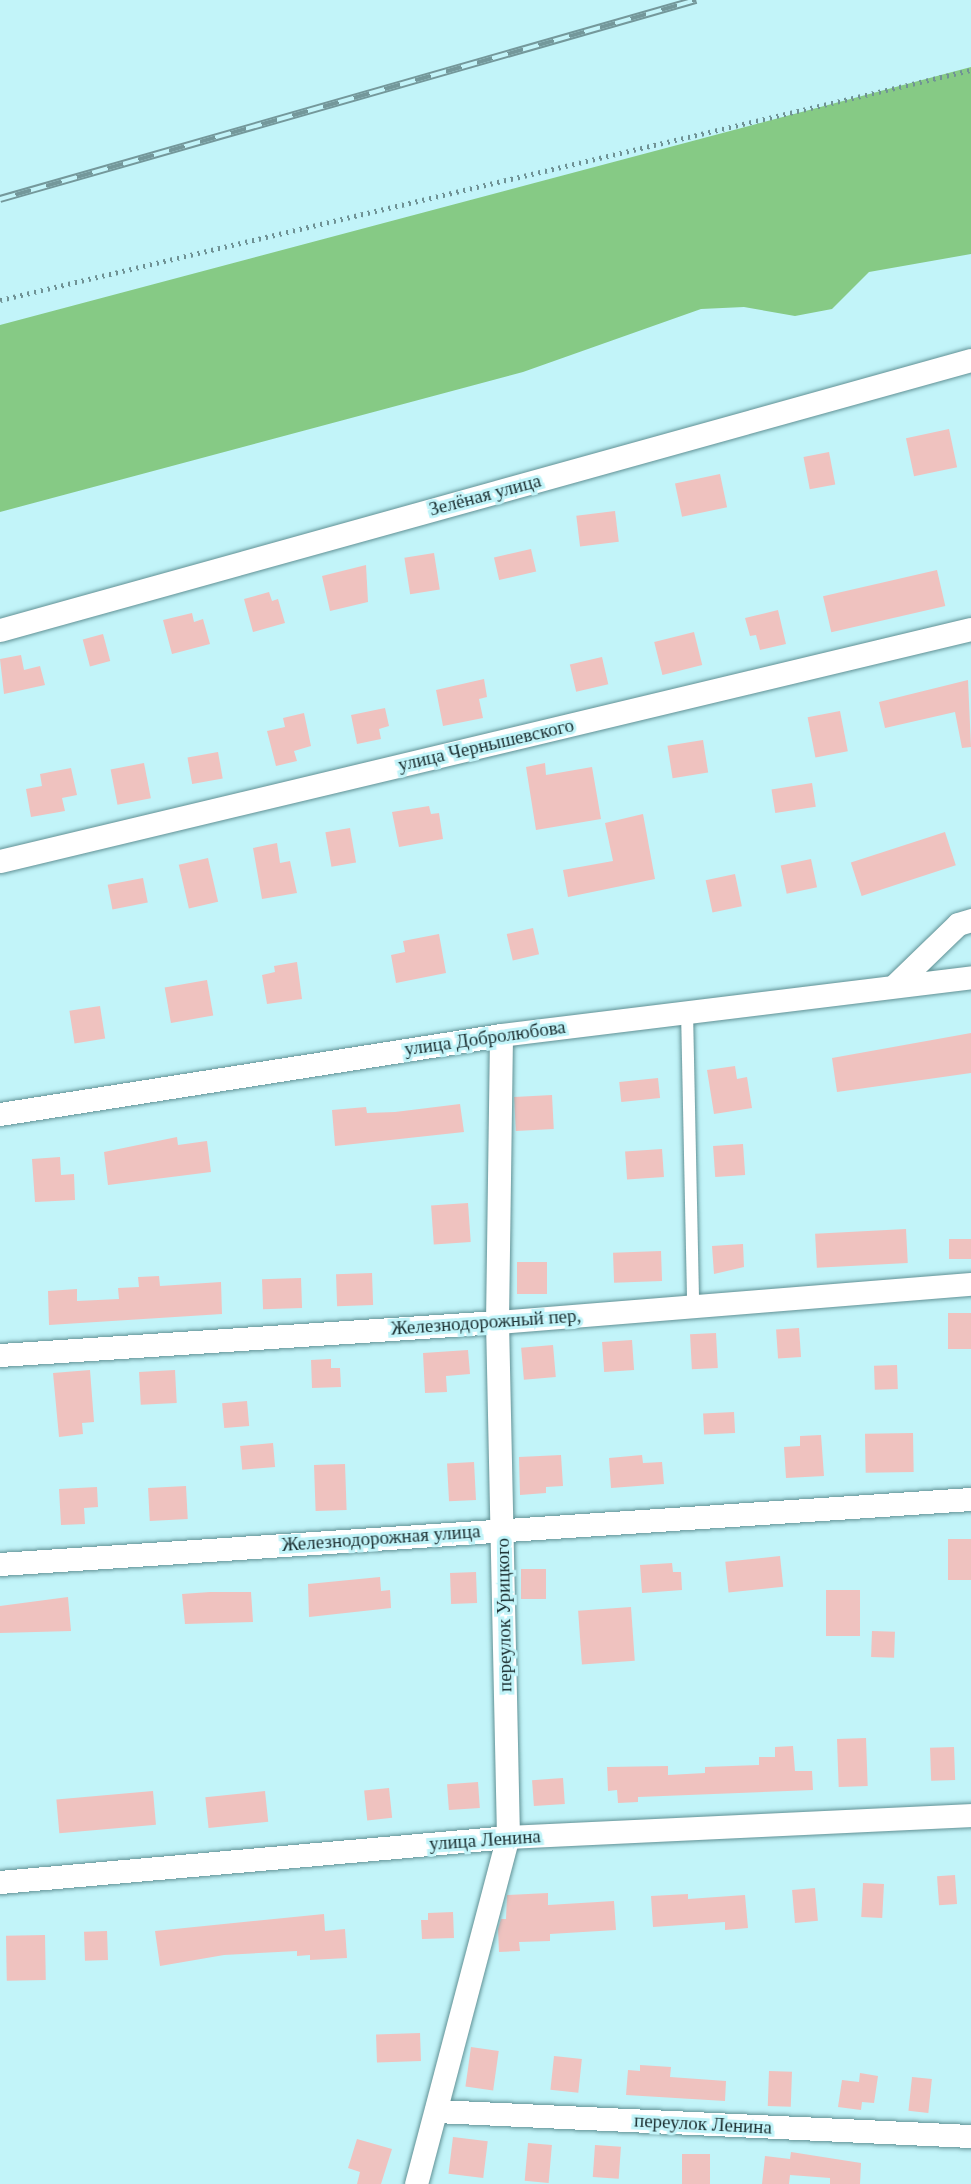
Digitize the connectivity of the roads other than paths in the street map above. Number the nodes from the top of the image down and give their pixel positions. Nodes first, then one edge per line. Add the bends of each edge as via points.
1 (971, 360) edge
2 (0, 629) edge
3 (971, 629) edge
4 (0, 861) edge
5 (971, 920) edge
6 (971, 977) edge
7 (896, 984) junction
8 (687, 1011) junction
9 (501, 1035) junction
10 (0, 1114) edge
11 (971, 1284) edge
12 (692, 1307) junction
13 (497, 1322) junction
14 (0, 1355) edge
15 (971, 1499) edge
16 (502, 1530) junction
17 (0, 1564) edge
18 (971, 1815) edge
19 (508, 1837) junction
20 (0, 1882) edge
21 (436, 2111) junction
22 (971, 2136) edge
23 (416, 2184) edge

1 - 2 street, Зелёная улица
3 - 4 street, улица Чернышевского
5 - 7 street via 958,924
6 - 7 street, улица Добролюбова
7 - 8 street, улица Добролюбова
8 - 9 street, улица Добролюбова
8 - 12 lane
9 - 10 street, улица Добролюбова
9 - 13 street, переулок Урицкого
11 - 12 street, Железнодорожный пер,
12 - 13 street, Железнодорожный пер,
13 - 14 street, Железнодорожный пер,
13 - 16 street, переулок Урицкого
15 - 16 street, Железнодорожная улица
16 - 17 street, Железнодорожная улица
16 - 19 street, переулок Урицкого
18 - 19 street, улица Ленина
19 - 20 street, улица Ленина
19 - 21 street, переулок Урицкого
21 - 22 street, переулок Ленина
21 - 23 street, переулок Урицкого

